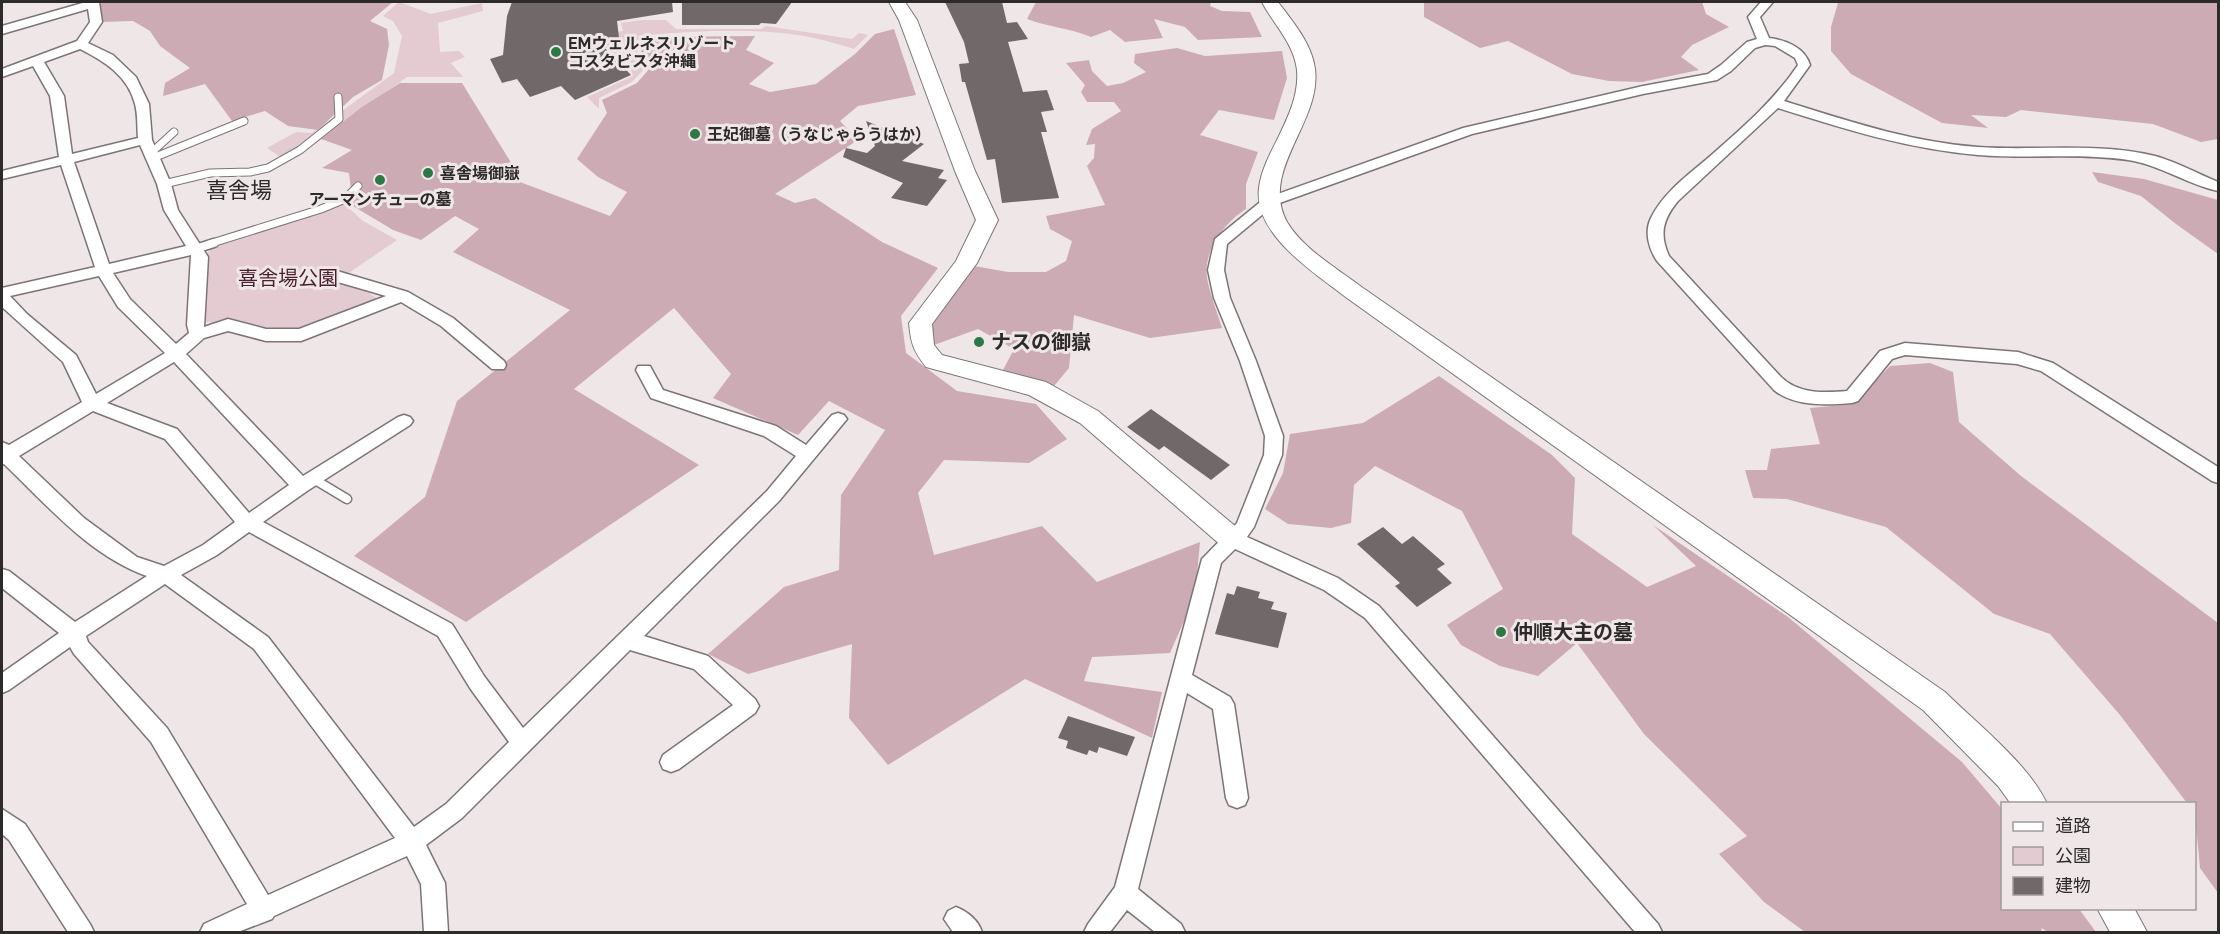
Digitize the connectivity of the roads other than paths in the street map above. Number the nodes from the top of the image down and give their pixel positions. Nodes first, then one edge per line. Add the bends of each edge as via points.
1 (93, 2) edge
2 (897, 2) edge
3 (1270, 2) edge
4 (1767, 2) edge
5 (2, 30) edge
6 (1764, 41) junction
7 (81, 44) junction
8 (2, 56) edge
9 (37, 62) junction
10 (17, 68) junction
11 (2, 73) edge
12 (338, 97) dead end
13 (1777, 103) junction
14 (244, 121) dead end
15 (174, 132) dead end
16 (149, 150) junction
17 (66, 160) junction
18 (2, 175) edge
19 (164, 184) junction
20 (358, 186) dead end
21 (2218, 187) edge
22 (1269, 202) junction
23 (195, 249) junction
24 (104, 268) junction
25 (337, 276) dead end
26 (2, 293) edge
27 (402, 296) junction
28 (2, 298) edge
29 (198, 334) junction
30 (174, 355) junction
31 (498, 365) dead end
32 (644, 370) dead end
33 (92, 404) junction
34 (838, 418) dead end
35 (404, 421) dead end
36 (3, 454) edge
37 (808, 455) junction
38 (2218, 476) edge
39 (306, 482) junction
40 (347, 500) dead end
41 (246, 522) junction
42 (1232, 539) junction
43 (165, 574) junction
44 (2, 577) edge
45 (74, 633) junction
46 (627, 640) junction
47 (1180, 678) junction
48 (2, 684) edge
49 (522, 743) junction
50 (671, 762) dead end
51 (1237, 798) dead end
52 (2029, 802) edge
53 (2, 820) edge
54 (412, 842) junction
55 (1125, 893) junction
56 (2115, 910) edge
57 (264, 911) junction
58 (82, 933) edge
59 (212, 933) edge
60 (436, 933) edge
61 (1096, 933) edge
62 (1173, 933) edge
63 (1650, 933) edge
64 (2130, 933) edge

1 - 5 street
1 - 7 street via 96,22
2 - 42 street via 908,20 987,220 966,263 920,323 923,347 934,361 1037,388 1089,417
3 - 22 street via 1297,41 1307,70 1305,97 1270,181
4 - 6 street via 1754,16
6 - 13 street via 1790,49 1801,56 1804,65
6 - 22 street via 1751,45 1712,77 1467,131
7 - 9 street
7 - 16 street via 108,58 131,80 142,104
8 - 10 street
9 - 10 street
9 - 17 street via 57,96
10 - 11 street
12 - 19 lane via 339,119 309,144 274,165 258,171 211,173
13 - 21 street via 1864,131 1927,145 1979,151 2126,155 2153,160
13 - 38 street via 1682,188 1657,220 1655,244 1662,258 1784,389 1829,399 1852,397 1886,355 1905,349 2018,358 2047,367
14 - 16 lane
15 - 16 lane
16 - 17 street
16 - 19 street
17 - 18 street
17 - 24 street
19 - 23 street via 171,210
20 - 23 lane via 345,199 321,209
22 - 42 street via 1220,242 1216,270 1222,298 1274,436 1272,455 1245,527
22 - 52 street via 1278,225 1307,256 1934,701 2009,776
23 - 24 street
23 - 29 street via 200,257 195,325
24 - 26 street
24 - 30 street via 124,303
25 - 27 street
27 - 29 street via 301,335 266,335 228,325
27 - 31 street via 447,322
28 - 33 street via 70,359
29 - 30 street
30 - 33 street
30 - 39 street
32 - 37 street via 657,394 770,430
33 - 36 street
33 - 41 street via 171,434
34 - 37 street
35 - 39 street
36 - 43 street via 77,523 130,562
37 - 46 street via 773,496
39 - 40 lane
39 - 41 street
41 - 43 street via 210,550
41 - 49 street via 445,630
42 - 47 street via 1212,559
42 - 63 street via 1331,584 1372,612
43 - 45 street
43 - 54 street via 261,643
44 - 45 street
45 - 48 street
45 - 57 street via 81,648 159,735
46 - 49 street
46 - 50 street via 701,662 748,706
47 - 51 street via 1223,704
47 - 55 street
49 - 54 street via 454,811
53 - 58 street via 17,832
54 - 57 street
54 - 60 street via 433,883
55 - 61 street
55 - 62 street
56 - 64 street
57 - 59 street

